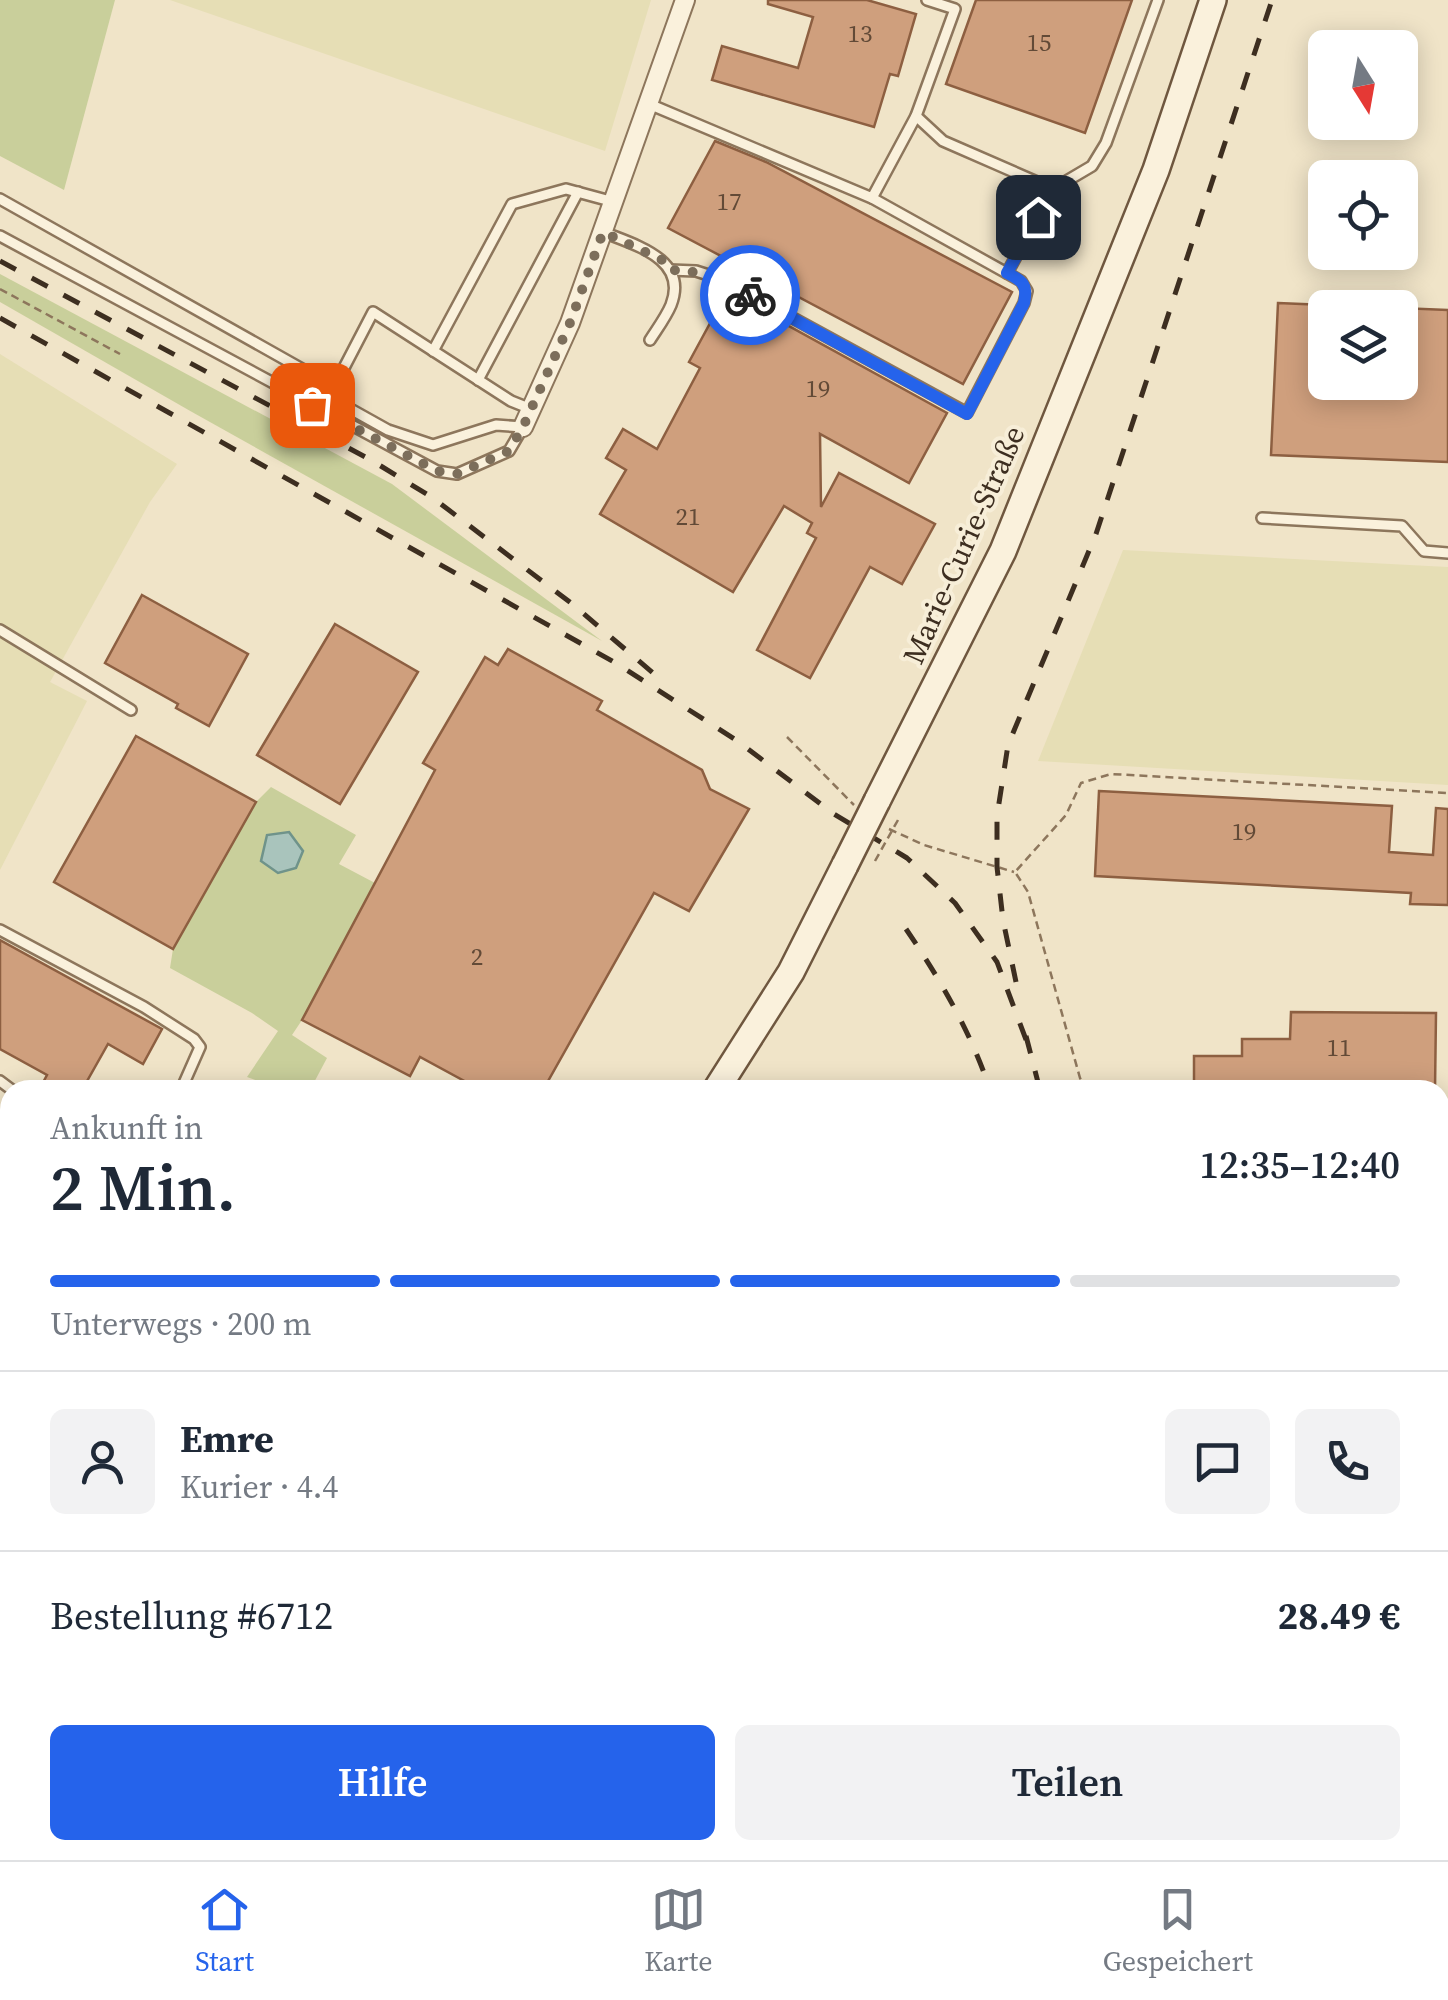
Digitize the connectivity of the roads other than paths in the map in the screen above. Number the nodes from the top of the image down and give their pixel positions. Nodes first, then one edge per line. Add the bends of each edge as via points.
1 (685, 0) edge
2 (927, 0) edge
3 (1158, 0) edge
4 (1213, 0) edge
5 (957, 4) edge
6 (649, 104) junction
7 (916, 116) junction
8 (1053, 189) junction
9 (578, 192) junction
10 (872, 198) junction
11 (0, 199) edge
12 (614, 202) junction
13 (603, 232) junction
14 (0, 236) edge
15 (670, 270) junction
16 (1007, 273) junction
17 (650, 340) dead end
18 (433, 351) junction
19 (478, 380) junction
20 (334, 386) junction
21 (527, 418) junction
22 (1262, 518) dead end
23 (1448, 553) edge
24 (0, 630) edge
25 (131, 710) dead end
26 (0, 930) edge
27 (186, 1080) edge
28 (722, 1080) edge

1 - 6 street
2 - 5 lane
3 - 8 lane via 1106,143 1092,166
4 - 28 main road, Marie-Curie-Straße, bridge via 1156,170 1003,551 792,972
5 - 7 lane
6 - 10 lane
6 - 12 street
7 - 8 lane via 943,140
7 - 10 lane
8 - 16 lane
9 - 12 lane
9 - 18 lane via 566,189 512,204
9 - 19 lane
10 - 16 lane
11 - 20 lane
12 - 13 street
13 - 15 lane
13 - 21 street
14 - 21 lane via 437,471 457,474 509,451
15 - 16 lane via 721,279 967,414 1024,303 1021,280
15 - 17 lane via 670,305
18 - 19 lane
18 - 20 lane via 373,312
19 - 21 lane
20 - 21 lane via 336,401 433,445
22 - 23 lane via 1402,526 1424,551
24 - 25 lane
26 - 27 lane via 194,1040 200,1047

